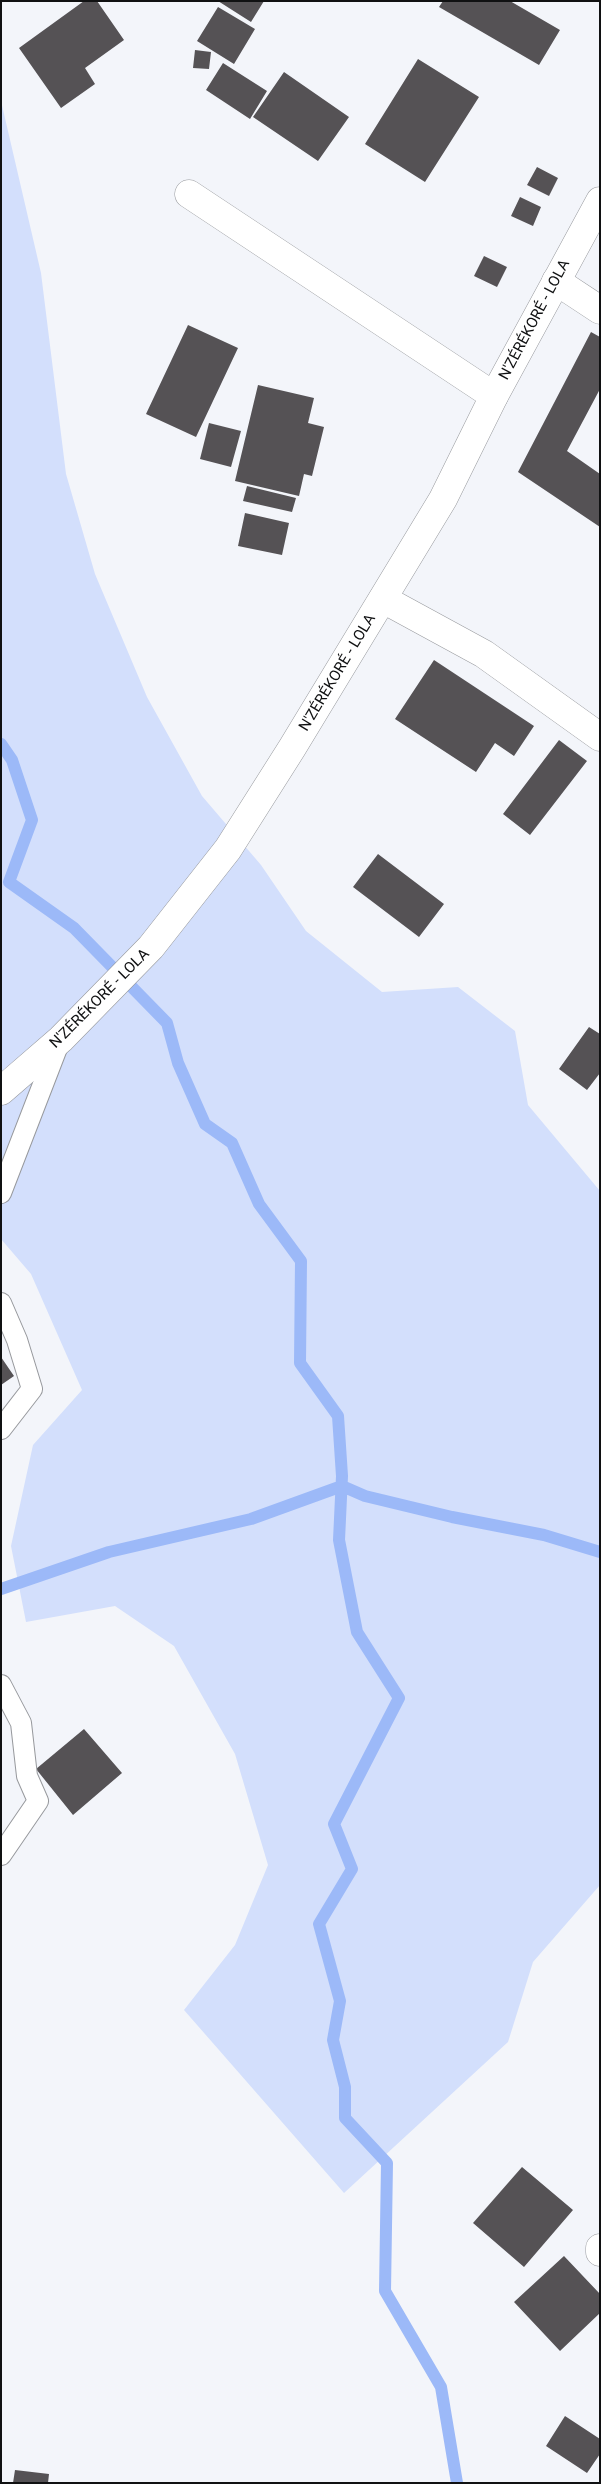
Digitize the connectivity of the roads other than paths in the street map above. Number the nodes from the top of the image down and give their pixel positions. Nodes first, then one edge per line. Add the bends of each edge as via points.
1 (189, 194) dead end
2 (600, 201) edge
3 (556, 281) junction
4 (600, 310) edge
5 (494, 396) junction
6 (383, 599) junction
7 (600, 737) edge
8 (61, 1039) junction
9 (1, 1091) edge
10 (1, 1193) edge
11 (1, 1303) edge
12 (1, 1429) edge
13 (1, 1685) edge
14 (1, 1855) edge

1 - 5 main road
2 - 3 main road, N'ZÉRÉKORÉ - LOLA
3 - 4 main road
3 - 5 main road, N'ZÉRÉKORÉ - LOLA
5 - 6 main road, N'ZÉRÉKORÉ - LOLA via 444,499
6 - 7 main road via 484,654
6 - 8 main road, N'ZÉRÉKORÉ - LOLA via 228,849 151,948
8 - 9 main road, N'ZÉRÉKORÉ - LOLA
8 - 10 lane
11 - 12 lane via 18,1340 32,1389
13 - 14 lane via 21,1723 27,1776 38,1801

